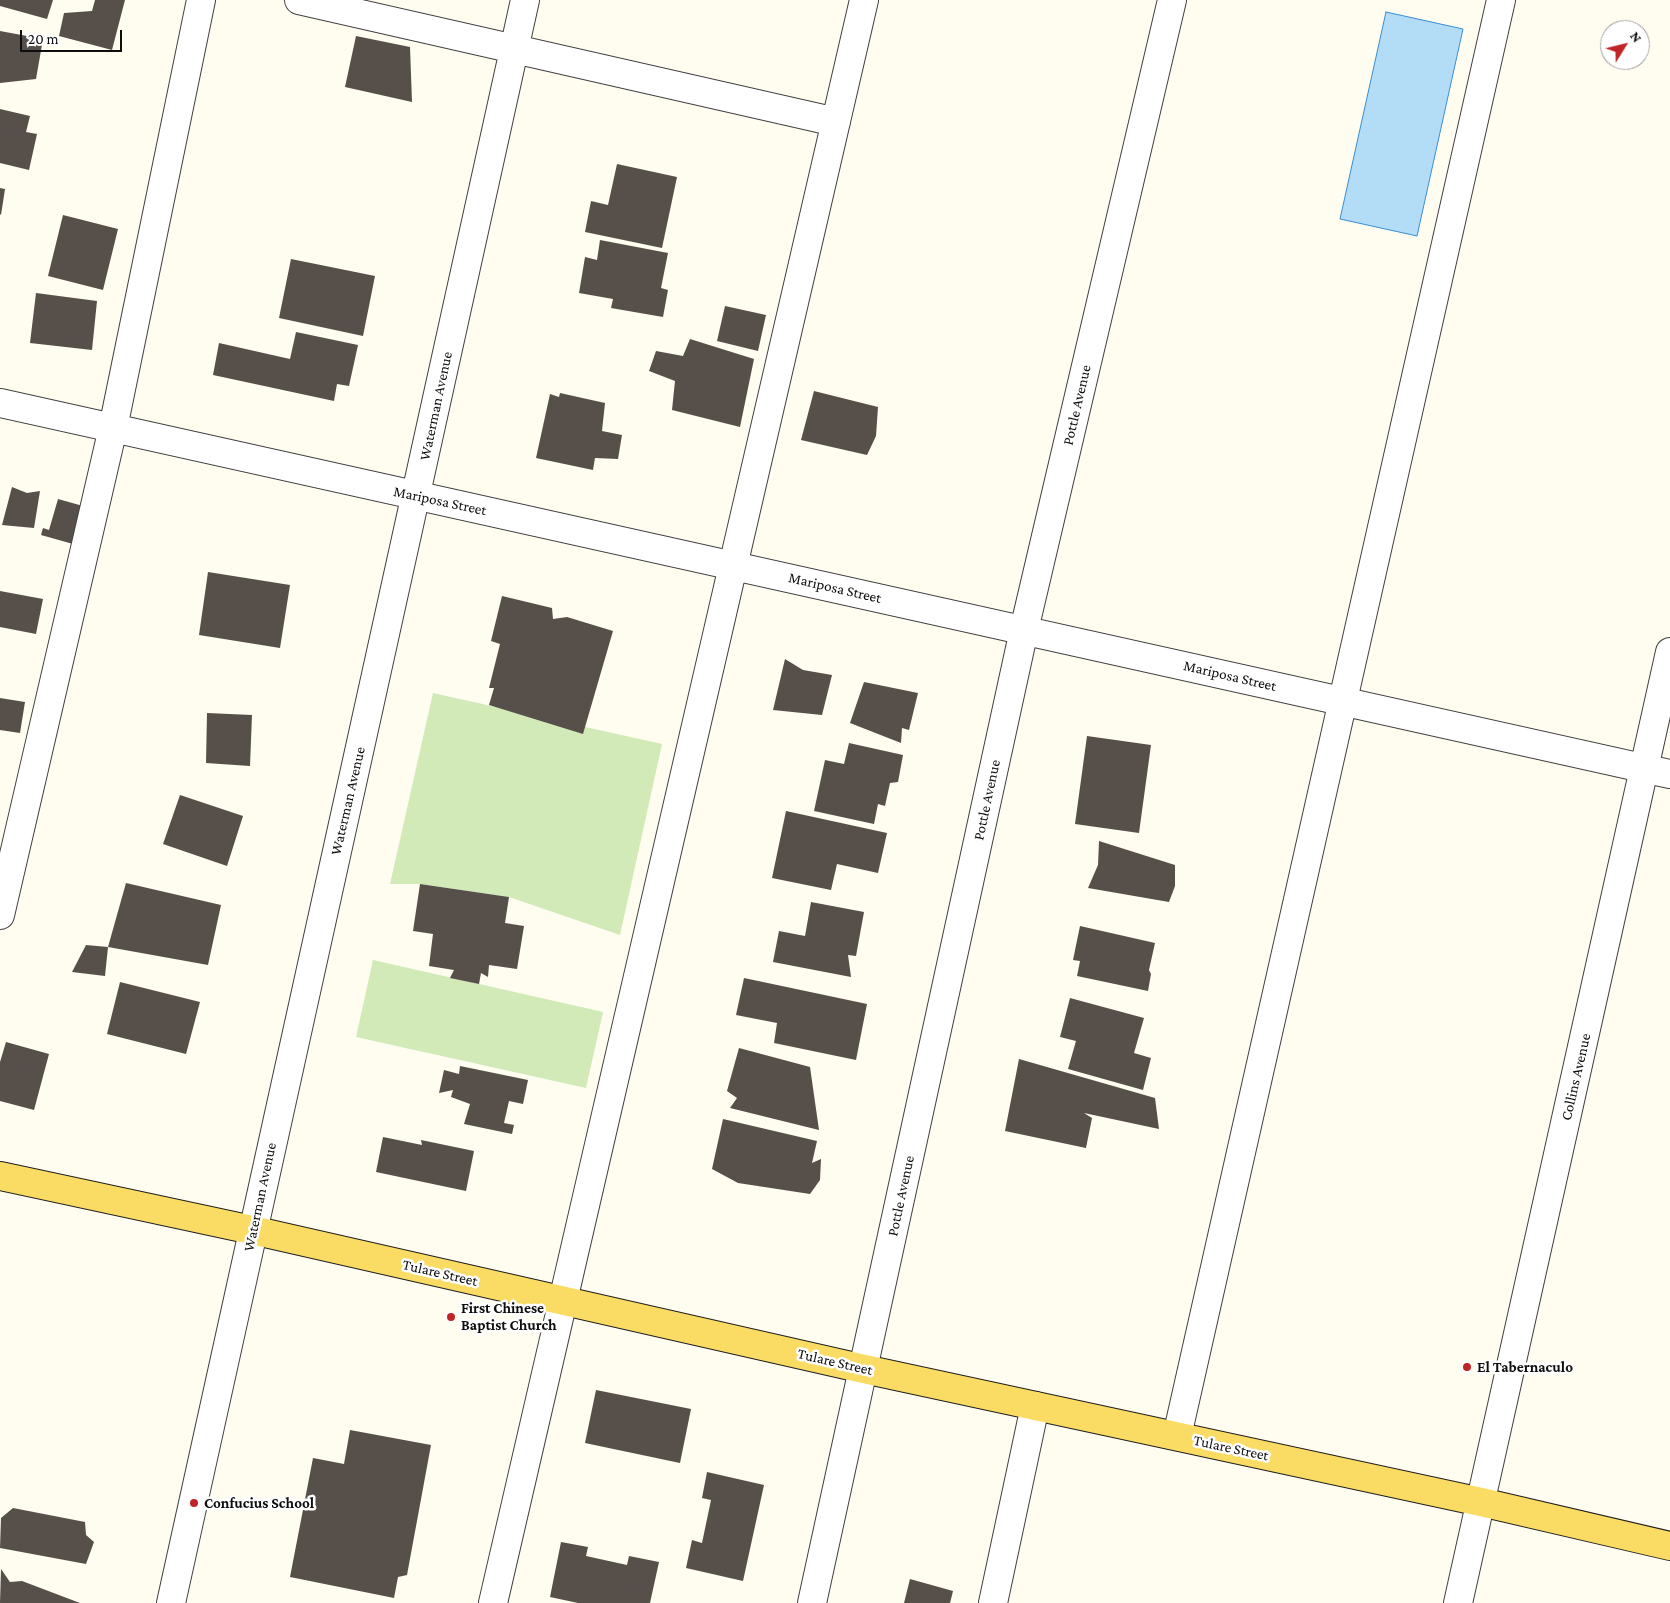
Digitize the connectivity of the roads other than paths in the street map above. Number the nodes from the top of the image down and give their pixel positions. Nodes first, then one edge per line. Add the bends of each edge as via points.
1 (201, 0) edge
2 (299, 0) edge
3 (525, 0) edge
4 (864, 0) edge
5 (1172, 0) edge
6 (1501, 0) edge
7 (514, 50) junction
8 (836, 122) junction
9 (0, 403) edge
10 (113, 428) junction
11 (416, 495) junction
12 (733, 566) junction
13 (1024, 630) junction
14 (1670, 652) edge
15 (1343, 701) junction
16 (1658, 771) edge
17 (0, 915) edge
18 (0, 1176) edge
19 (252, 1230) junction
20 (562, 1301) junction
21 (864, 1369) junction
22 (1035, 1406) junction
23 (1177, 1436) junction
24 (1481, 1502) junction
25 (1670, 1546) edge
26 (171, 1603) edge
27 (493, 1603) edge
28 (812, 1603) edge
29 (993, 1603) edge
30 (1458, 1603) edge

1 - 10 street
2 - 7 street
3 - 7 street, Waterman Avenue
4 - 8 street
5 - 13 street, Pottle Avenue
6 - 15 street
7 - 8 street
7 - 11 street, Waterman Avenue
8 - 12 street
9 - 10 street, Mariposa Street
10 - 11 street, Mariposa Street
10 - 17 street
11 - 12 street, Mariposa Street
11 - 19 street, Waterman Avenue
12 - 13 street, Mariposa Street
12 - 20 street
13 - 15 street, Mariposa Street
13 - 21 street, Pottle Avenue
14 - 16 street, Collins Avenue
15 - 16 street, Mariposa Street
15 - 23 street
16 - 24 street, Collins Avenue
18 - 19 main road, Tulare Street
19 - 20 main road, Tulare Street
19 - 26 street, Waterman Avenue
20 - 21 main road, Tulare Street
20 - 27 street
21 - 22 main road, Tulare Street
21 - 28 street, Pottle Avenue
22 - 23 main road, Tulare Street
22 - 29 street
23 - 24 main road, Tulare Street
24 - 25 main road, Tulare Street
24 - 30 street, Collins Avenue

